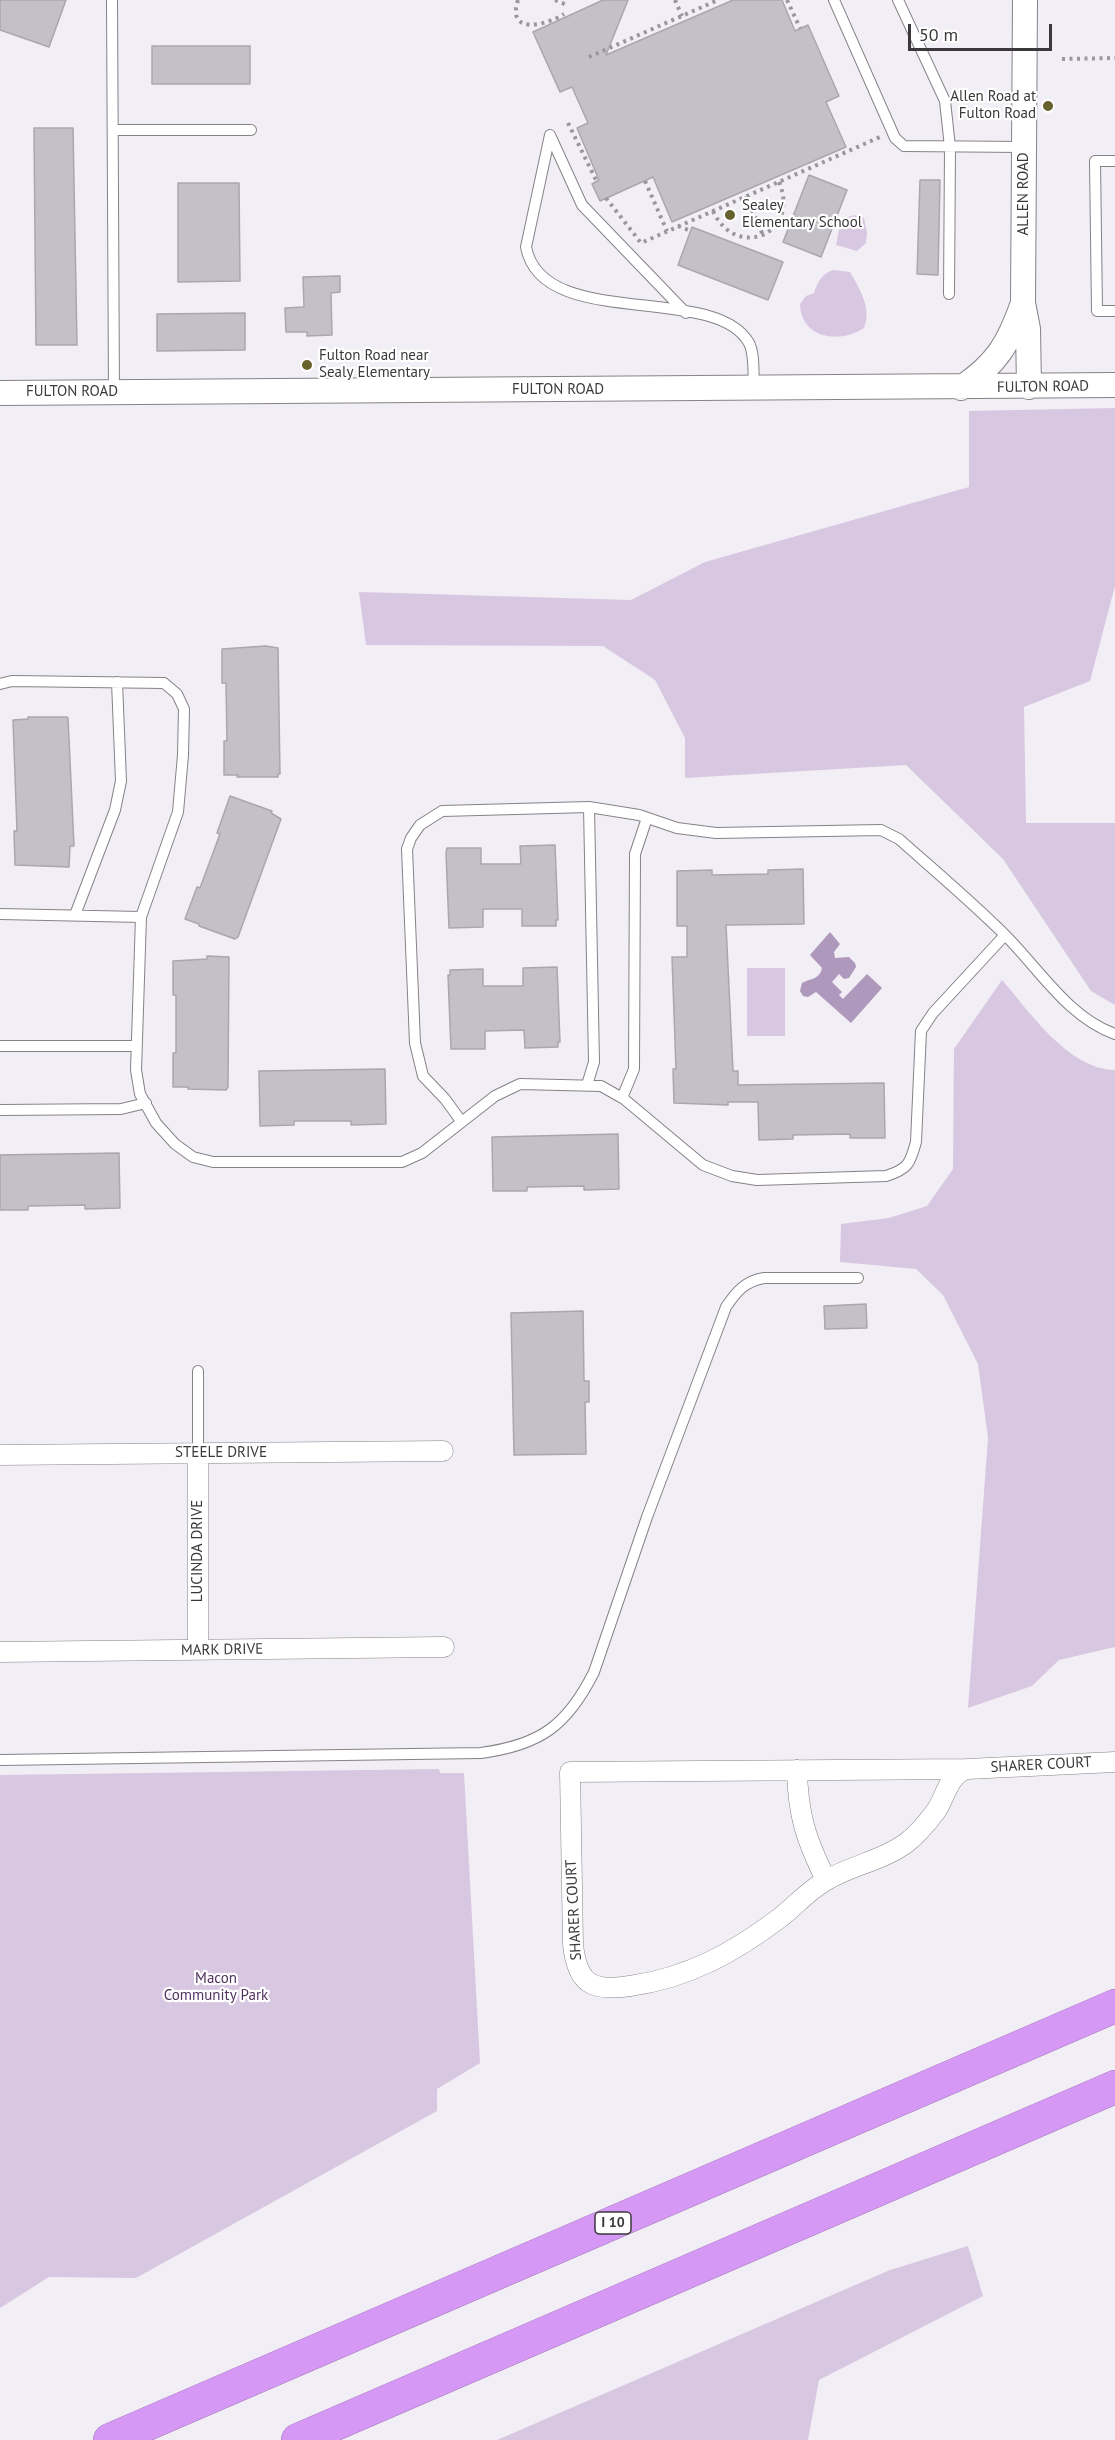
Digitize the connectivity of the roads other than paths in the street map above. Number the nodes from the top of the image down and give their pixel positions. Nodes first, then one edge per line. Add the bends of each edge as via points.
1 (112, 0) edge
2 (834, 0) edge
3 (898, 0) edge
4 (1025, 0) edge
5 (113, 130) junction
6 (250, 130) dead end
7 (950, 147) junction
8 (1024, 147) junction
9 (1115, 161) edge
10 (949, 294) dead end
11 (1023, 303) junction
12 (1115, 311) edge
13 (686, 312) junction
14 (1115, 385) edge
15 (1029, 387) junction
16 (961, 388) junction
17 (754, 389) junction
18 (114, 392) junction
19 (0, 393) edge
20 (117, 682) junction
21 (0, 684) edge
22 (589, 807) junction
23 (647, 818) junction
24 (0, 914) edge
25 (75, 915) junction
26 (141, 917) junction
27 (1005, 935) junction
28 (1115, 1034) edge
29 (0, 1046) edge
30 (136, 1046) junction
31 (587, 1085) junction
32 (622, 1098) junction
33 (146, 1103) junction
34 (0, 1110) edge
35 (461, 1121) junction
36 (858, 1278) dead end
37 (198, 1371) dead end
38 (443, 1451) dead end
39 (198, 1453) junction
40 (0, 1455) edge
41 (444, 1647) dead end
42 (198, 1650) junction
43 (0, 1652) edge
44 (0, 1760) edge
45 (1115, 1762) edge
46 (967, 1769) junction
47 (797, 1770) junction
48 (826, 1880) junction
49 (1115, 2006) edge
50 (1115, 2086) edge
51 (110, 2440) edge
52 (298, 2440) edge

1 - 5 lane
2 - 7 lane via 895,138 904,146
3 - 7 lane via 945,101
4 - 8 street, ALLEN ROAD
5 - 6 lane
5 - 18 lane
7 - 8 lane
7 - 10 lane
8 - 11 street, ALLEN ROAD
9 - 12 lane via 1095,161 1096,311
11 - 15 street, ALLEN ROAD via 1028,329
11 - 16 street via 995,361
13 - 13 lane via 584,297 556,288 528,259 526,247 550,135 582,205
13 - 17 lane via 717,317 738,328 751,345
14 - 15 street, FULTON ROAD
15 - 16 street, FULTON ROAD
16 - 17 street, FULTON ROAD
17 - 18 street, FULTON ROAD
18 - 19 street, FULTON ROAD
20 - 21 lane
20 - 25 lane via 121,781 115,810
20 - 26 lane via 164,683 177,694 184,709 178,812
22 - 23 lane
22 - 31 lane via 594,1062
22 - 35 lane via 442,812 420,825 411,838 407,849 415,1043 423,1076
23 - 27 lane via 677,828 716,833 881,830 899,839
23 - 32 lane via 635,854 634,1069
24 - 25 lane
25 - 26 lane
26 - 30 lane
27 - 28 lane via 1069,1005 1102,1030
27 - 32 lane via 921,1031 916,1142 903,1171 886,1176 757,1180 732,1176 703,1165
29 - 30 lane
30 - 33 lane via 140,1094
31 - 32 lane via 600,1086
31 - 35 lane via 520,1084 495,1096
33 - 34 lane via 121,1109
33 - 35 lane via 156,1123 175,1144 193,1158 213,1162 402,1162 423,1153
36 - 44 lane via 764,1278 735,1293 726,1307 647,1517 594,1672 582,1696 551,1731 518,1746 481,1753
37 - 39 lane
38 - 39 street, STEELE DRIVE
39 - 40 street, STEELE DRIVE
39 - 42 street, LUCINDA DRIVE
41 - 42 street, MARK DRIVE
42 - 43 street, MARK DRIVE
45 - 46 street, SHARER COURT
46 - 47 street, SHARER COURT
46 - 48 street, SHARER COURT via 953,1777 936,1811 910,1839 868,1864
47 - 48 street via 803,1830
47 - 48 street, SHARER COURT via 570,1772 573,1944 578,1972 597,1987 612,1989 691,1971 751,1939
49 - 51 highway, I 10
50 - 52 highway

